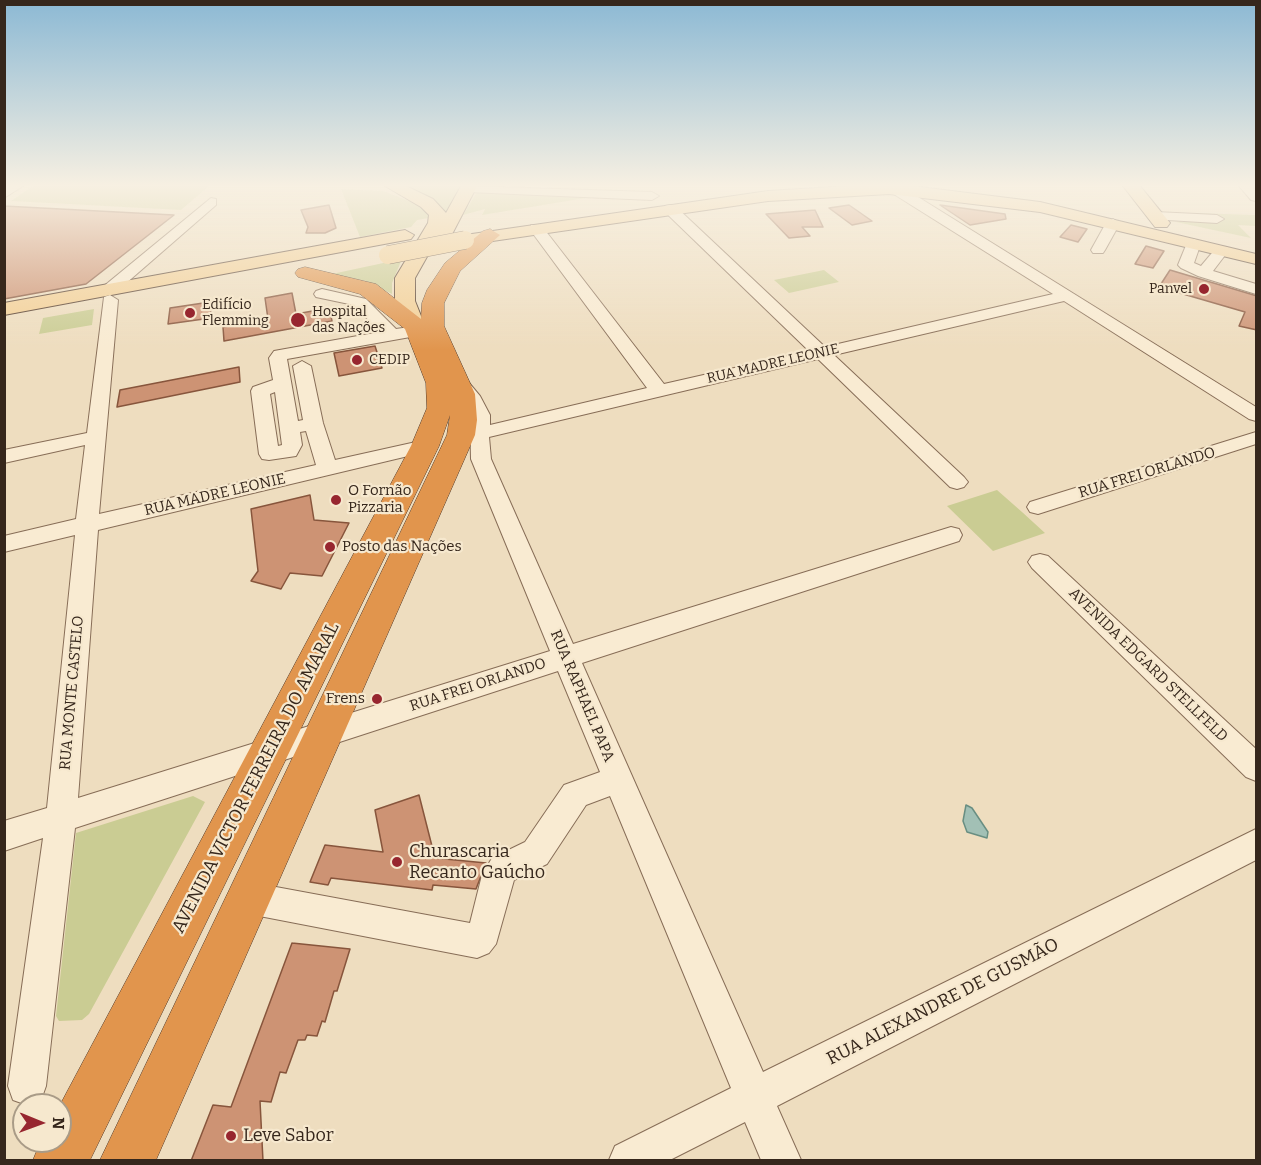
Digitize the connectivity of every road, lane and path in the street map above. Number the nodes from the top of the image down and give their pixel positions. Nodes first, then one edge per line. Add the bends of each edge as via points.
1 (169, 240) edge
2 (378, 240) edge
3 (433, 240) edge
4 (463, 240) edge
5 (475, 240) edge
6 (549, 240) edge
7 (703, 240) edge
8 (983, 240) edge
9 (1104, 240) edge
10 (1183, 240) edge
11 (1213, 240) edge
12 (1194, 243) junction
13 (1098, 250) dead end
14 (1222, 250) junction
15 (321, 252) junction
16 (1255, 256) edge
17 (235, 268) junction
18 (305, 273) junction
19 (1203, 273) junction
20 (217, 285) junction
21 (1257, 289) edge
22 (322, 294) dead end
23 (110, 295) junction
24 (1066, 296) junction
25 (4, 309) edge
26 (4, 319) edge
27 (421, 328) junction
28 (386, 329) junction
29 (821, 353) junction
30 (302, 366) dead end
31 (283, 383) junction
32 (450, 388) junction
33 (659, 391) junction
34 (1257, 416) edge
35 (313, 423) junction
36 (290, 429) junction
37 (480, 433) junction
38 (95, 437) junction
39 (1257, 438) edge
40 (451, 455) junction
41 (4, 457) edge
42 (327, 468) junction
43 (957, 482) dead end
44 (1038, 507) dead end
45 (87, 525) junction
46 (951, 535) dead end
47 (4, 544) edge
48 (1040, 562) dead end
49 (566, 657) junction
50 (323, 734) junction
51 (269, 752) junction
52 (1257, 768) edge
53 (618, 779) junction
54 (61, 818) junction
55 (4, 836) edge
56 (1257, 844) edge
57 (249, 898) junction
58 (27, 1086) dead end
59 (754, 1097) junction
60 (62, 1161) edge
61 (128, 1161) edge
62 (629, 1161) edge
63 (781, 1161) edge

1 - 23 street
2 - 15 main road
3 - 27 main road, RUA RAPHAEL PAPA via 408,271 404,285 405,301
4 - 18 main road, bridge
5 - 27 highway via 443,279
6 - 33 street
7 - 29 street
8 - 24 street
9 - 13 street
10 - 12 main road
11 - 16 main road
12 - 14 main road
12 - 19 street via 1186,265
14 - 16 main road
14 - 19 street
15 - 17 main road
15 - 18 main road via 301,264
17 - 20 main road via 246,271 245,274
17 - 23 main road
18 - 20 main road
18 - 27 highway via 368,289
19 - 21 street
20 - 23 main road
22 - 28 street via 353,299
23 - 25 main road
23 - 26 main road
23 - 38 street, RUA MONTE CASTELO
24 - 29 street, RUA MADRE LEONIE
24 - 34 street
27 - 28 street
27 - 32 highway, RUA RAPHAEL PAPA via 435,370
28 - 31 street via 280,356
29 - 33 street, RUA MADRE LEONIE
29 - 43 street
30 - 35 street
31 - 36 street
31 - 36 street via 260,390 269,454 291,448
32 - 37 street, RUA RAPHAEL PAPA via 477,406
32 - 40 highway, AVENIDA VICTOR FERREIRA DO AMARAL via 464,420
33 - 37 street, RUA MADRE LEONIE
35 - 36 street
35 - 42 street
37 - 40 street, RUA RAPHAEL PAPA
38 - 41 street
38 - 45 street, RUA MONTE CASTELO
39 - 44 street, RUA FREI ORLANDO
40 - 42 street, RUA MADRE LEONIE
40 - 49 street, RUA RAPHAEL PAPA
40 - 50 highway, AVENIDA VICTOR FERREIRA DO AMARAL
40 - 51 highway, AVENIDA VICTOR FERREIRA DO AMARAL
42 - 45 street, RUA MADRE LEONIE
45 - 47 street, RUA MADRE LEONIE
45 - 54 street, RUA MONTE CASTELO
46 - 49 street, RUA FREI ORLANDO
48 - 52 street, AVENIDA EDGARD STELLFELD
49 - 50 street, RUA FREI ORLANDO
49 - 53 street, RUA RAPHAEL PAPA
50 - 51 street, RUA FREI ORLANDO
50 - 57 highway, AVENIDA VICTOR FERREIRA DO AMARAL
51 - 54 street, RUA FREI ORLANDO
51 - 60 highway, AVENIDA VICTOR FERREIRA DO AMARAL
53 - 57 street via 575,795 536,852 503,869 498,875 484,932 477,941
53 - 59 street, RUA RAPHAEL PAPA
54 - 55 street, RUA FREI ORLANDO
54 - 58 street, RUA MONTE CASTELO
56 - 59 street, RUA ALEXANDRE DE GUSMÃO
57 - 61 highway, AVENIDA VICTOR FERREIRA DO AMARAL
59 - 62 street, RUA ALEXANDRE DE GUSMÃO
59 - 63 street, RUA RAPHAEL PAPA

